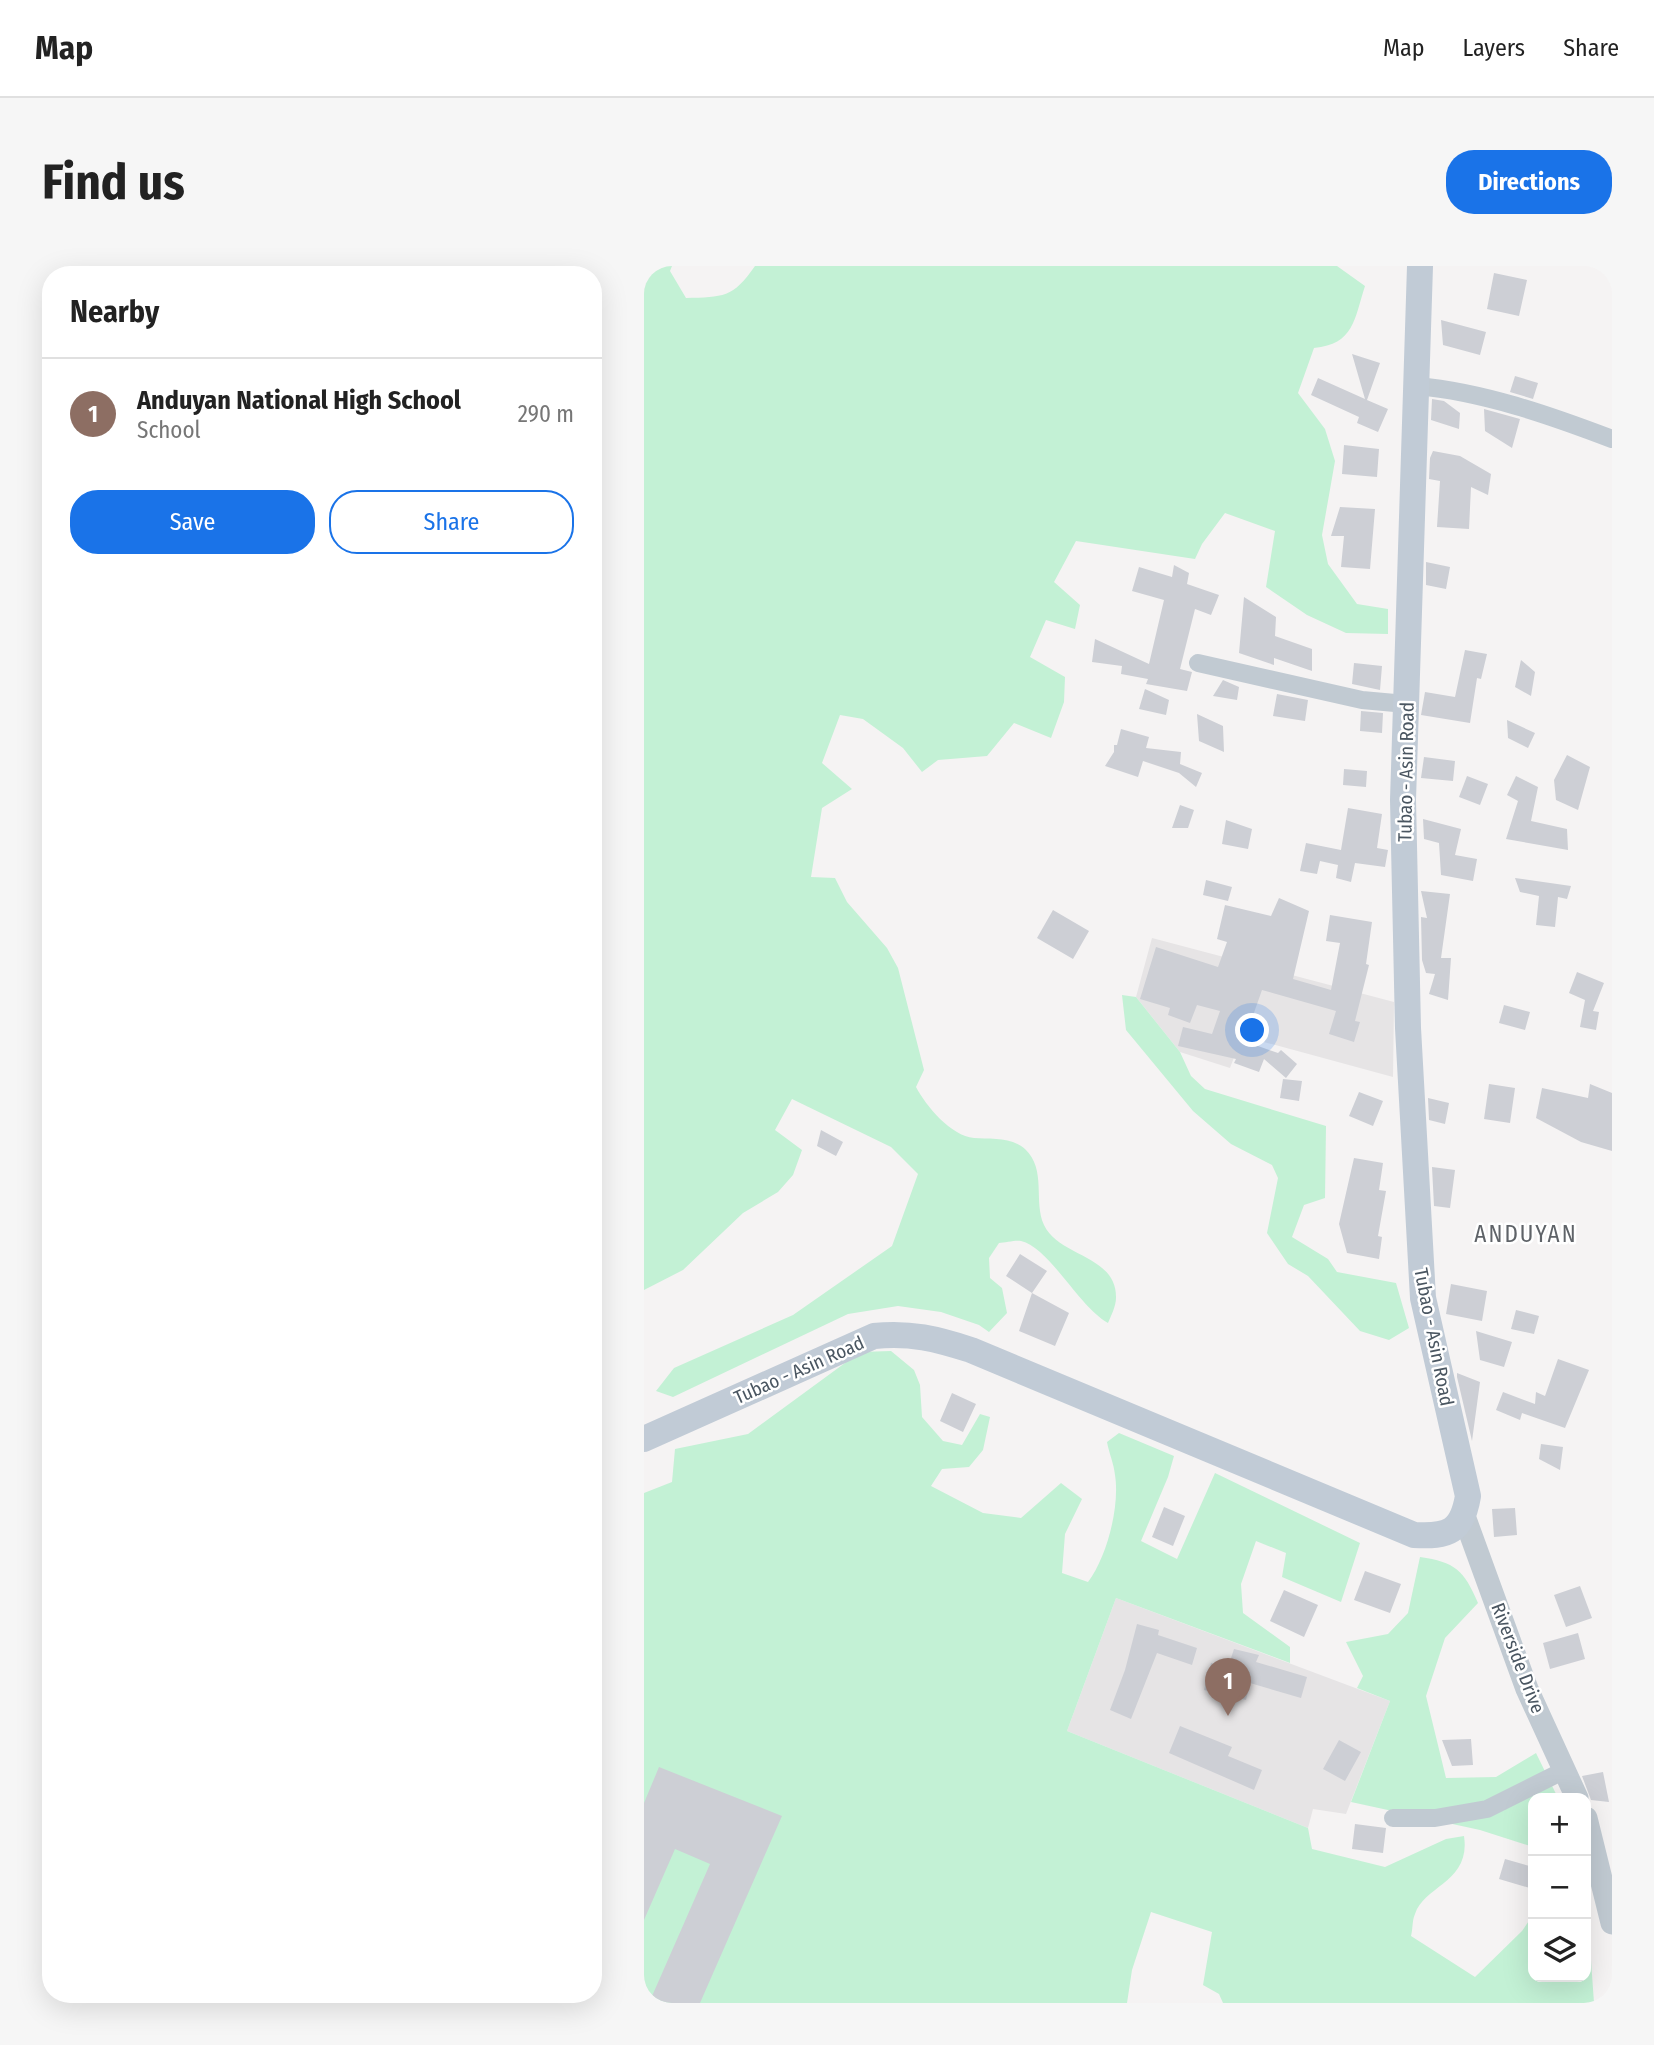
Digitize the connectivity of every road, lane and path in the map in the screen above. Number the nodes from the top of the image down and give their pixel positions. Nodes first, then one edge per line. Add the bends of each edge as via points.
1 (1420, 266) edge
2 (1417, 386) junction
3 (1612, 439) edge
4 (1198, 663) dead end
5 (1406, 704) junction
6 (644, 1439) edge
7 (1464, 1516) junction
8 (1563, 1771) junction
9 (1574, 1793) edge
10 (1393, 1818) dead end
11 (1591, 1838) edge
12 (1612, 1923) edge

1 - 2 main road, Tubao - Asin Road
2 - 3 street via 1489,399
2 - 5 main road, Tubao - Asin Road
4 - 5 street via 1363,700
5 - 7 main road, Tubao - Asin Road via 1407,1014 1419,1266 1468,1496
6 - 7 main road, Tubao - Asin Road via 874,1336 904,1333 971,1350 1414,1535 1436,1536 1454,1529
7 - 8 street, Riverside Drive via 1507,1638
8 - 9 street, Riverside Drive
8 - 10 street via 1487,1809 1435,1818
11 - 12 street

